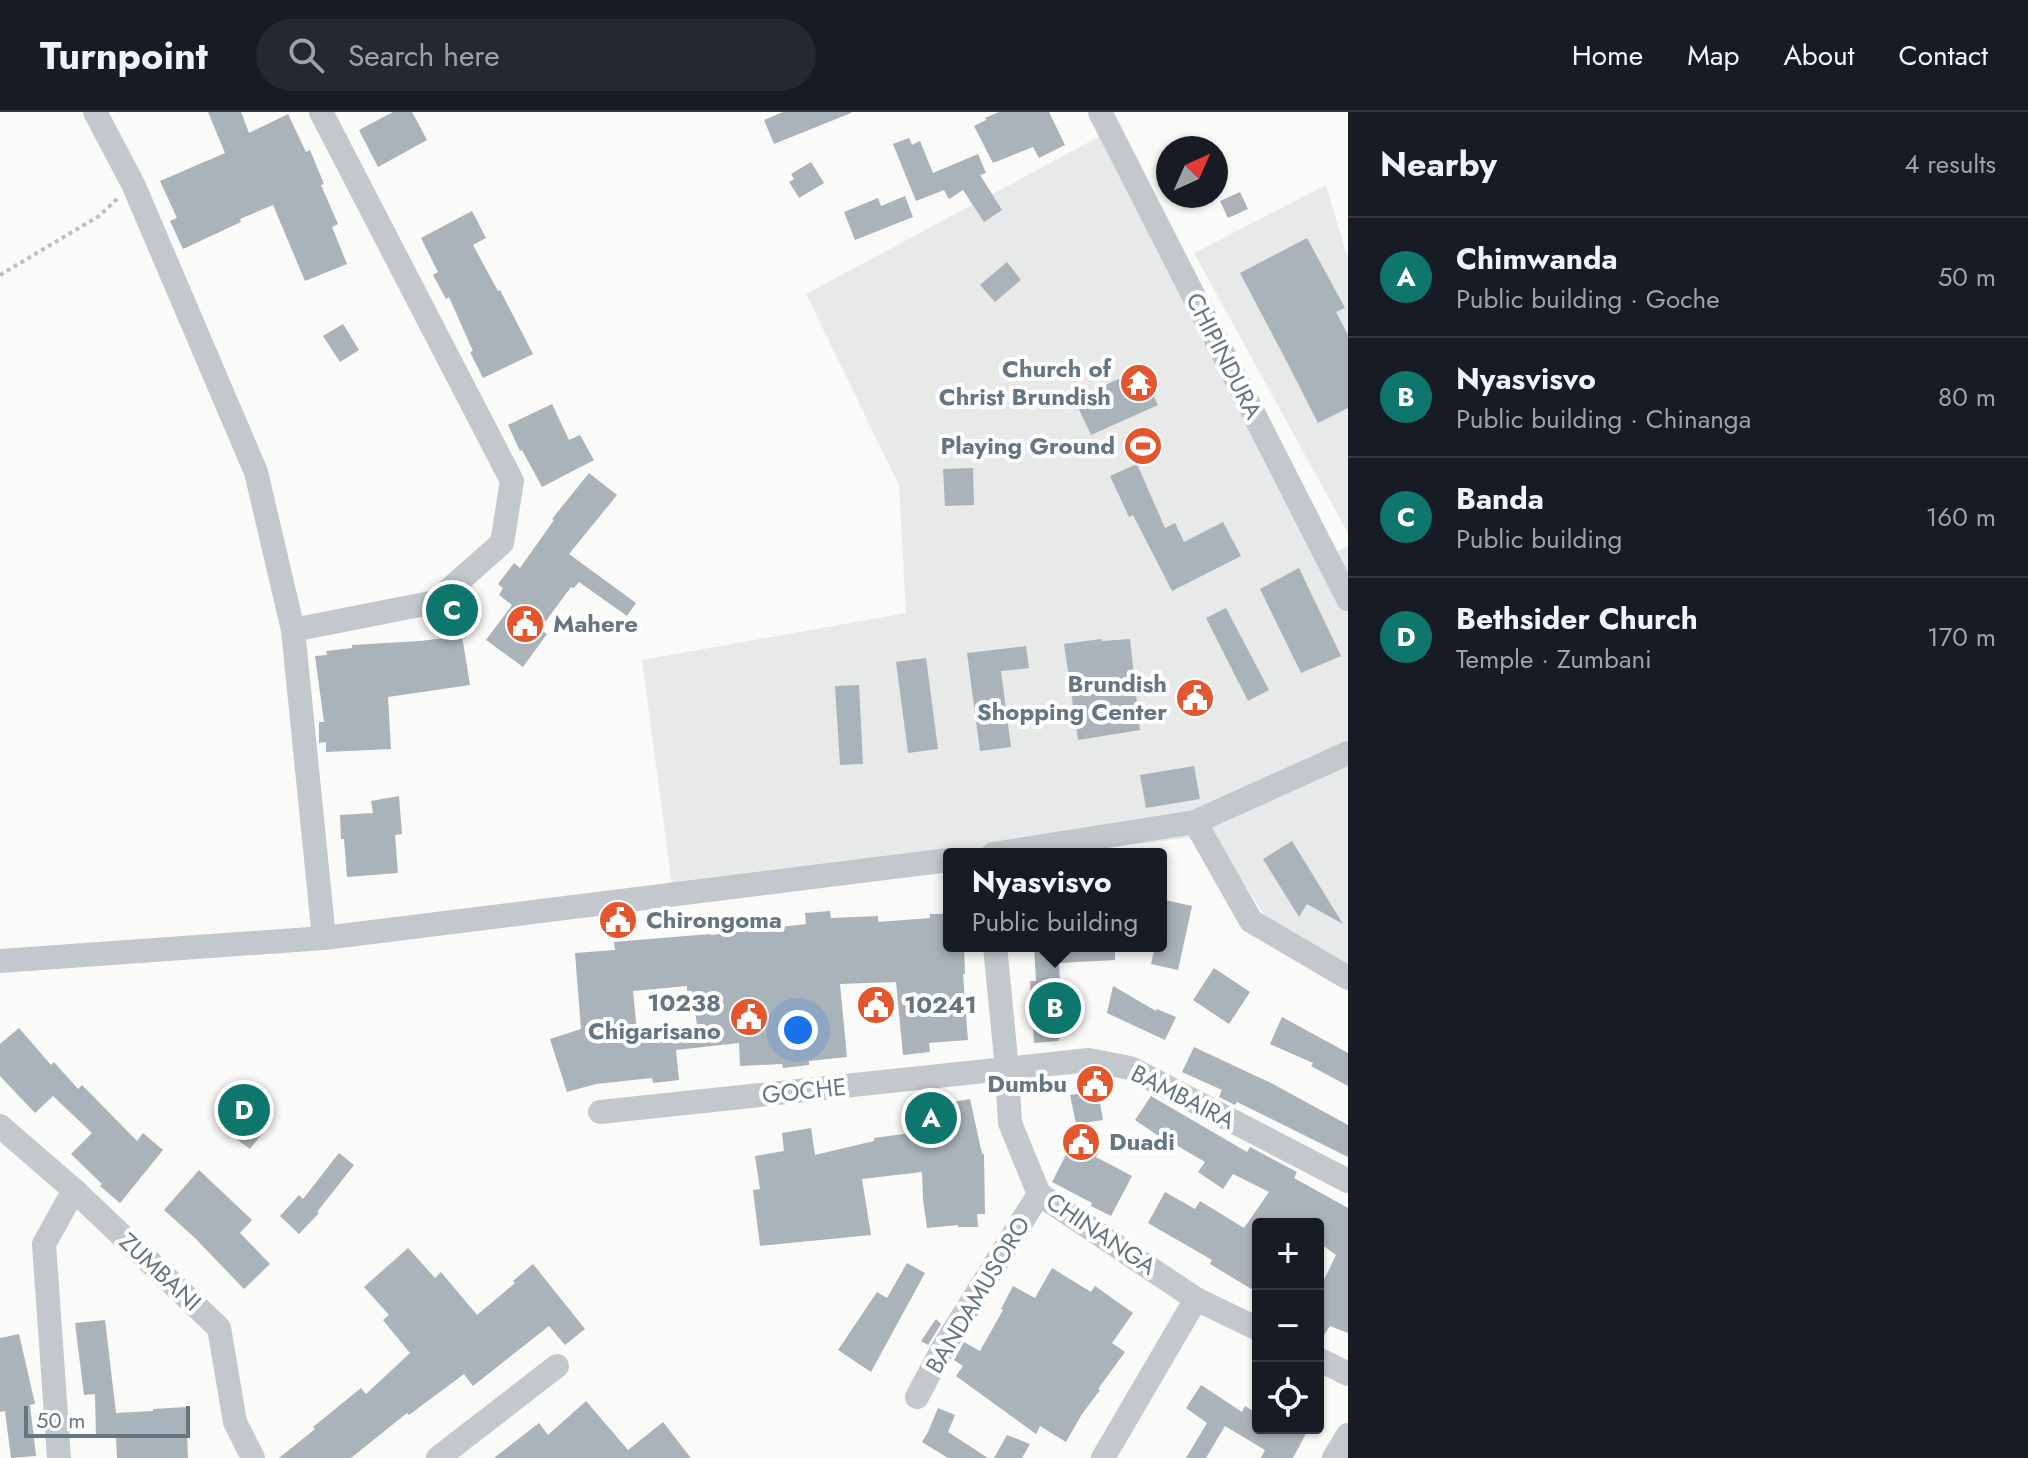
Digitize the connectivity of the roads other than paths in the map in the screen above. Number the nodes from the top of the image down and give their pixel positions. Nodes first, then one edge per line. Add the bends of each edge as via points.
1 (95, 112) edge
2 (321, 112) edge
3 (1107, 115) edge
4 (1348, 599) edge
5 (293, 630) junction
6 (1348, 753) edge
7 (1195, 822) junction
8 (1031, 848) edge
9 (943, 861) edge
10 (324, 938) junction
11 (996, 952) edge
12 (0, 961) edge
13 (1348, 978) edge
14 (1007, 1069) junction
15 (600, 1112) dead end
16 (0, 1126) edge
17 (1348, 1181) edge
18 (74, 1190) junction
19 (1039, 1194) junction
20 (1196, 1299) junction
21 (1252, 1326) edge
22 (1324, 1362) edge
23 (557, 1366) dead end
24 (1348, 1374) edge
25 (917, 1397) dead end
26 (1348, 1435) edge
27 (59, 1458) edge
28 (253, 1458) edge
29 (438, 1458) edge
30 (1103, 1458) edge
31 (1334, 1458) edge

1 - 5 street via 133,184 256,472
2 - 5 street via 512,481 502,543 435,602
3 - 4 street, CHIPINDURA
5 - 10 street
6 - 7 street
7 - 8 street
7 - 13 street via 1251,921
9 - 10 street
10 - 12 street
11 - 14 street, CHINANGA
14 - 15 street, GOCHE
14 - 17 street, BAMBAIRA via 1089,1060 1130,1068
14 - 19 street, CHINANGA via 1010,1123
16 - 18 street, ZUMBANI
18 - 27 street via 44,1244
18 - 28 street, ZUMBANI via 219,1328 235,1422
19 - 20 street, CHINANGA
19 - 25 street, BANDAMUSORO
20 - 21 street, CHINANGA
20 - 30 street
22 - 24 street
23 - 29 street
26 - 31 street

